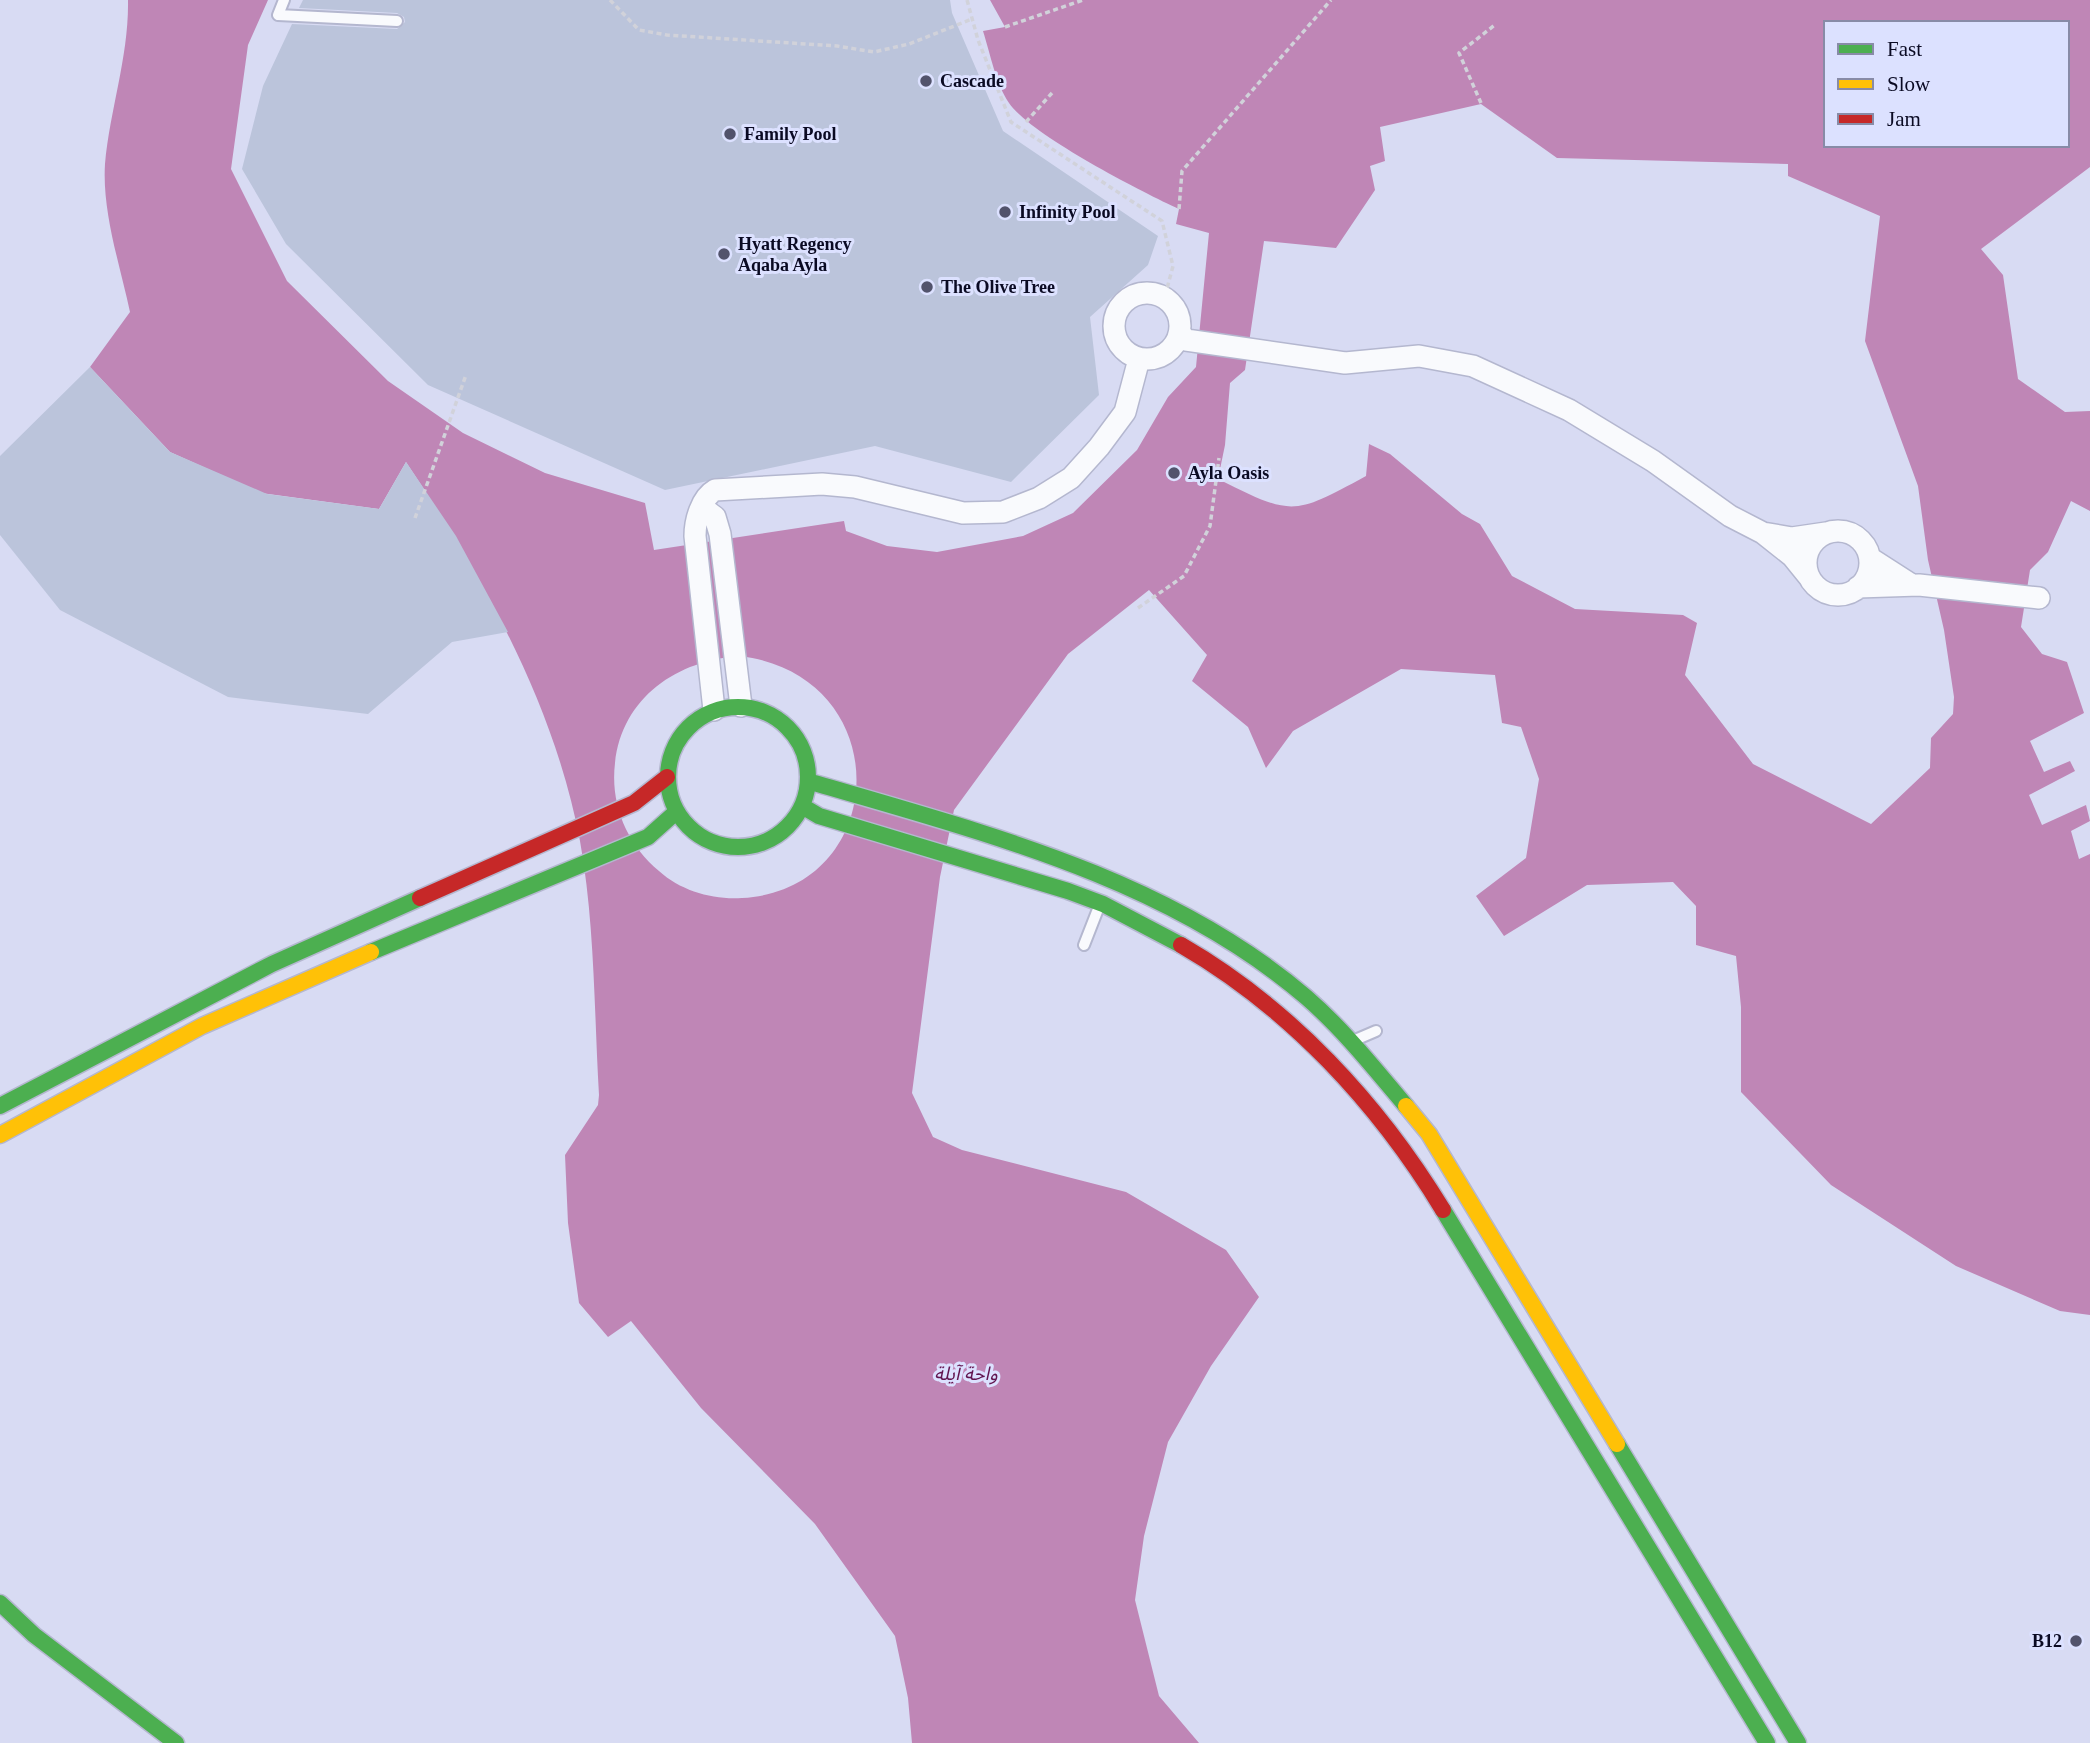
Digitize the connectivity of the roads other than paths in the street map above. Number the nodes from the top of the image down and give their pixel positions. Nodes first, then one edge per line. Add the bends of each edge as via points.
1 (284, 0) edge
2 (397, 21) dead end
3 (1183, 337) junction
4 (1139, 359) junction
5 (703, 508) junction
6 (1828, 532) junction
7 (1763, 533) junction
8 (1870, 558) junction
9 (1809, 577) junction
10 (1915, 585) junction
11 (1858, 587) junction
12 (2039, 598) dead end
13 (739, 697) junction
14 (713, 702) junction
15 (667, 777) junction
16 (816, 784) junction
17 (802, 806) junction
18 (676, 812) junction
19 (554, 840) junction
20 (565, 873) junction
21 (1111, 880) junction
22 (1100, 903) junction
23 (1084, 945) dead end
24 (1376, 1031) dead end
25 (1352, 1041) junction
26 (0, 1106) edge
27 (0, 1135) edge
28 (0, 1602) edge
29 (176, 1743) edge
30 (1767, 1743) edge
31 (1798, 1743) edge

1 - 2 lane via 278,15
3 - 4 street via 1165,355
3 - 4 street via 1180,320 1165,296 1140,293 1129,298 1119,307 1114,332 1127,354
3 - 7 street via 1345,363 1419,356 1473,366 1569,410
4 - 5 street via 1125,412 1100,447 1072,478 1003,512 962,513 855,486 822,484 715,490 708,494
5 - 13 street via 715,517 720,534
5 - 14 street via 696,519 695,536
6 - 7 street via 1792,538
6 - 8 street via 1850,533 1866,547
6 - 9 street via 1808,550
7 - 9 street
8 - 10 street
8 - 11 street via 1870,569
9 - 11 street via 1831,594
10 - 11 street
10 - 12 street
13 - 14 street
13 - 16 street via 790,729
14 - 15 street via 679,736 669,756
15 - 18 street
15 - 19 street via 634,803
16 - 17 street
16 - 21 street via 962,827
17 - 18 street via 792,823 777,835 741,847 704,839
17 - 22 street via 819,816 958,855
18 - 20 street via 648,837
19 - 20 street
19 - 26 street via 272,964
20 - 27 street via 202,1026
21 - 22 lane
21 - 25 street via 1146,893 1219,933 1305,996
22 - 23 lane
22 - 30 street via 1178,941 1242,983 1329,1058 1371,1104 1425,1180
24 - 25 lane
25 - 31 street via 1429,1134
28 - 29 street via 34,1635

